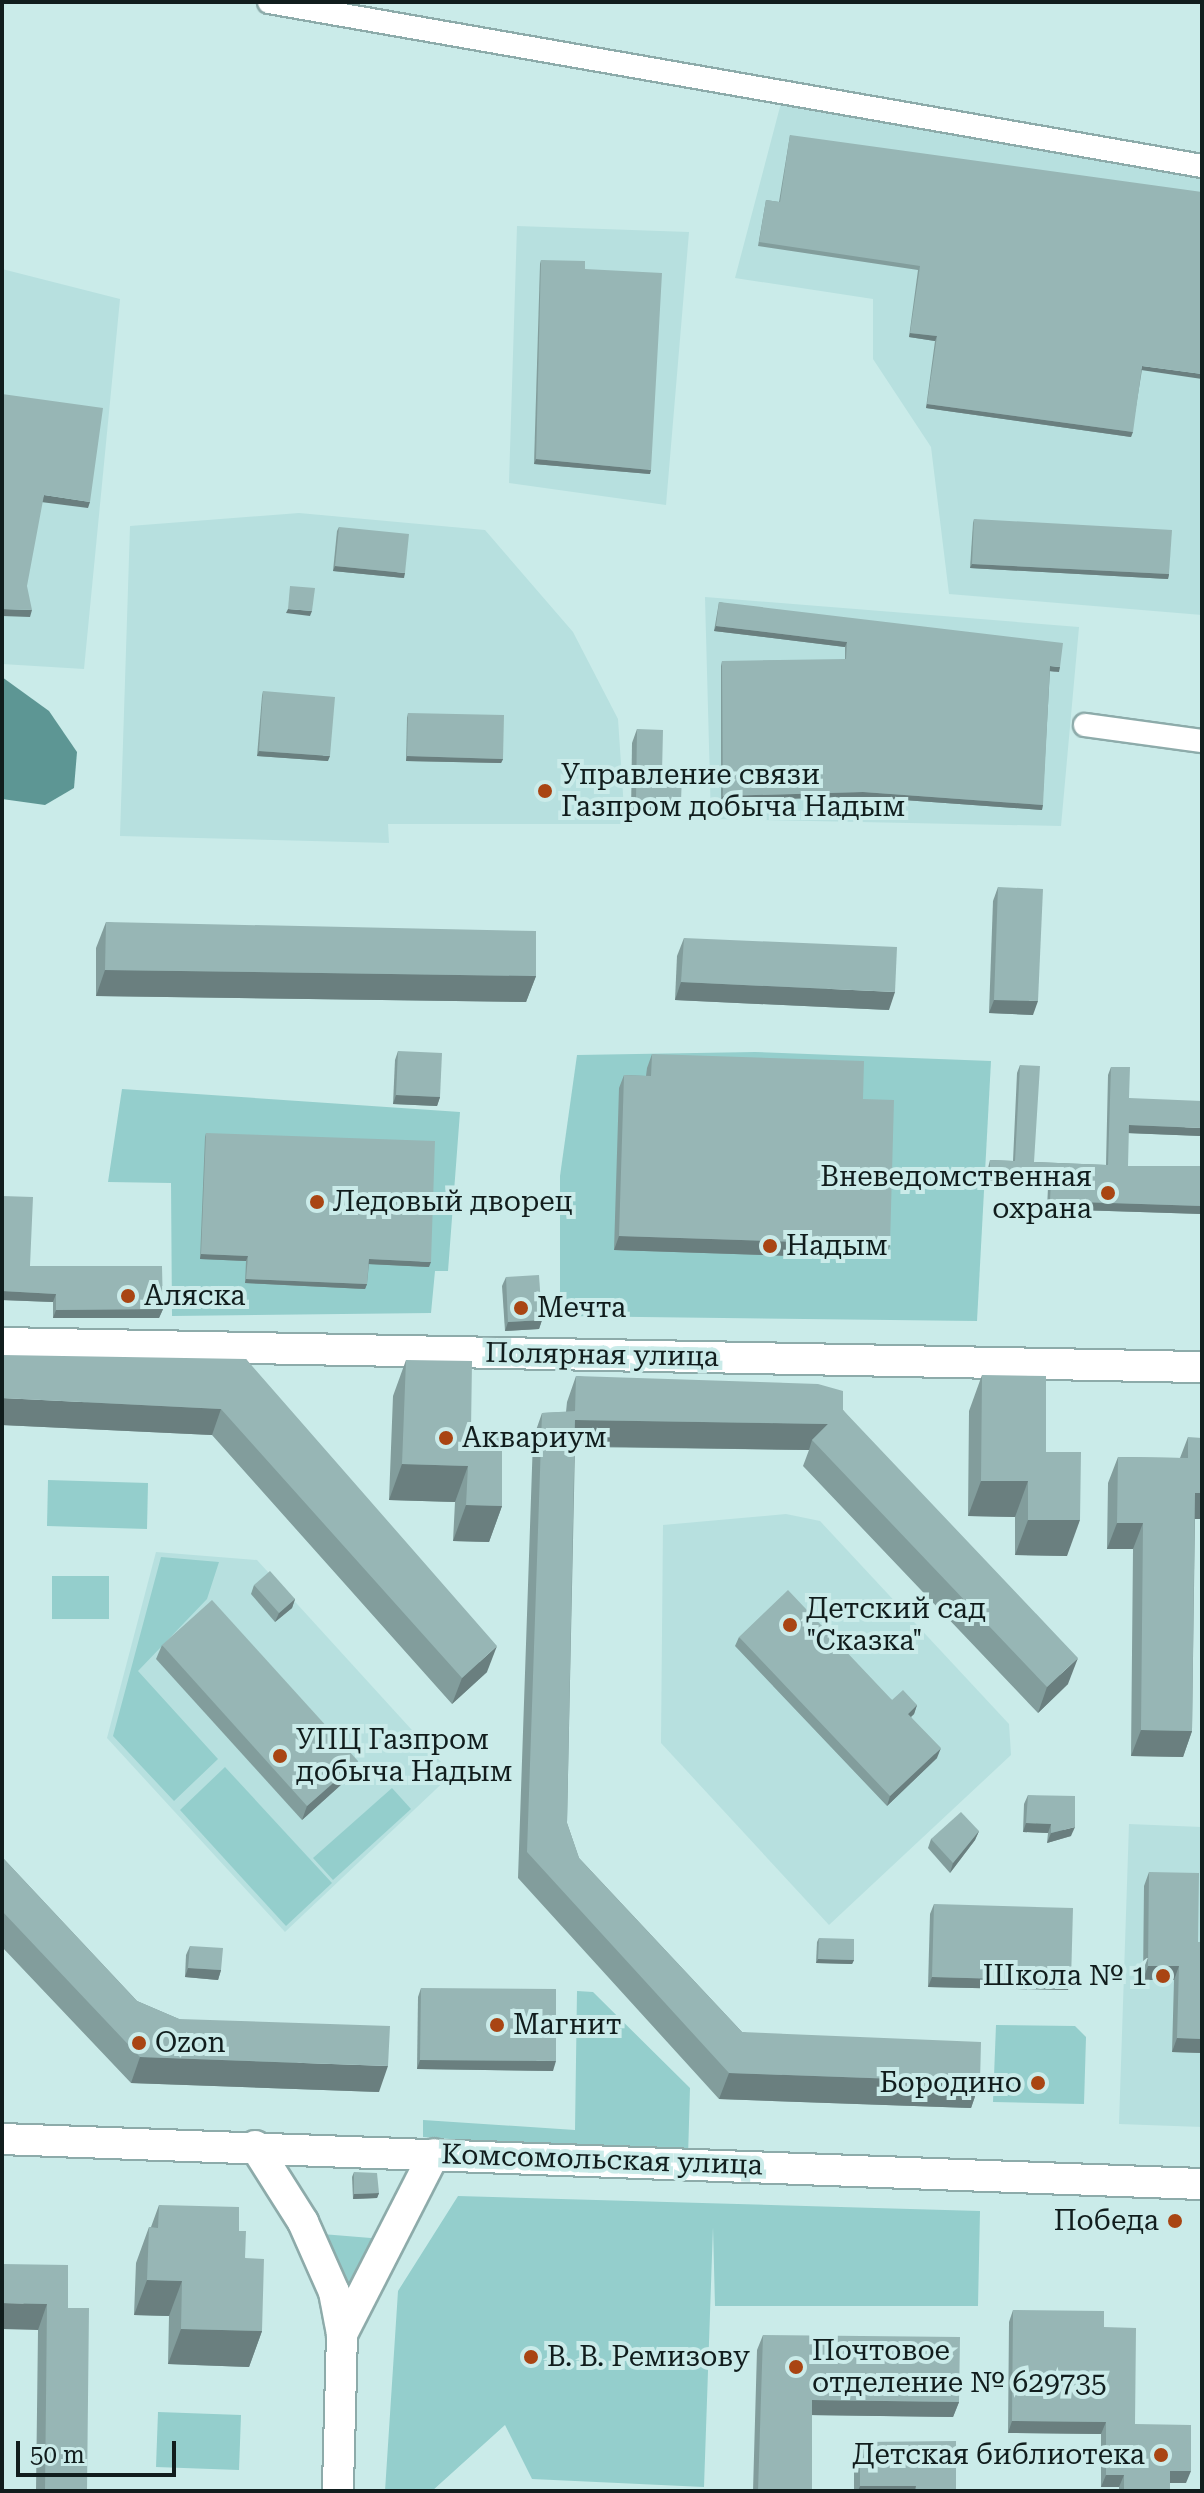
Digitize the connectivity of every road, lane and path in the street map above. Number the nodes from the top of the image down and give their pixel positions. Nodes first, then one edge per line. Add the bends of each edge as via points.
1 (269, 2) edge
2 (1202, 166) edge
3 (1085, 725) dead end
4 (1202, 741) edge
5 (2, 1343) edge
6 (1202, 1367) edge
7 (2, 2139) edge
8 (255, 2146) junction
9 (434, 2154) junction
10 (1202, 2184) edge
11 (342, 2334) junction
12 (338, 2491) edge

1 - 2 street
3 - 4 street
5 - 6 street, Полярная улица
7 - 8 street, Комсомольская улица
8 - 9 street, Комсомольская улица
8 - 11 street via 319,2255
9 - 10 street, Комсомольская улица
9 - 11 street
11 - 12 street

